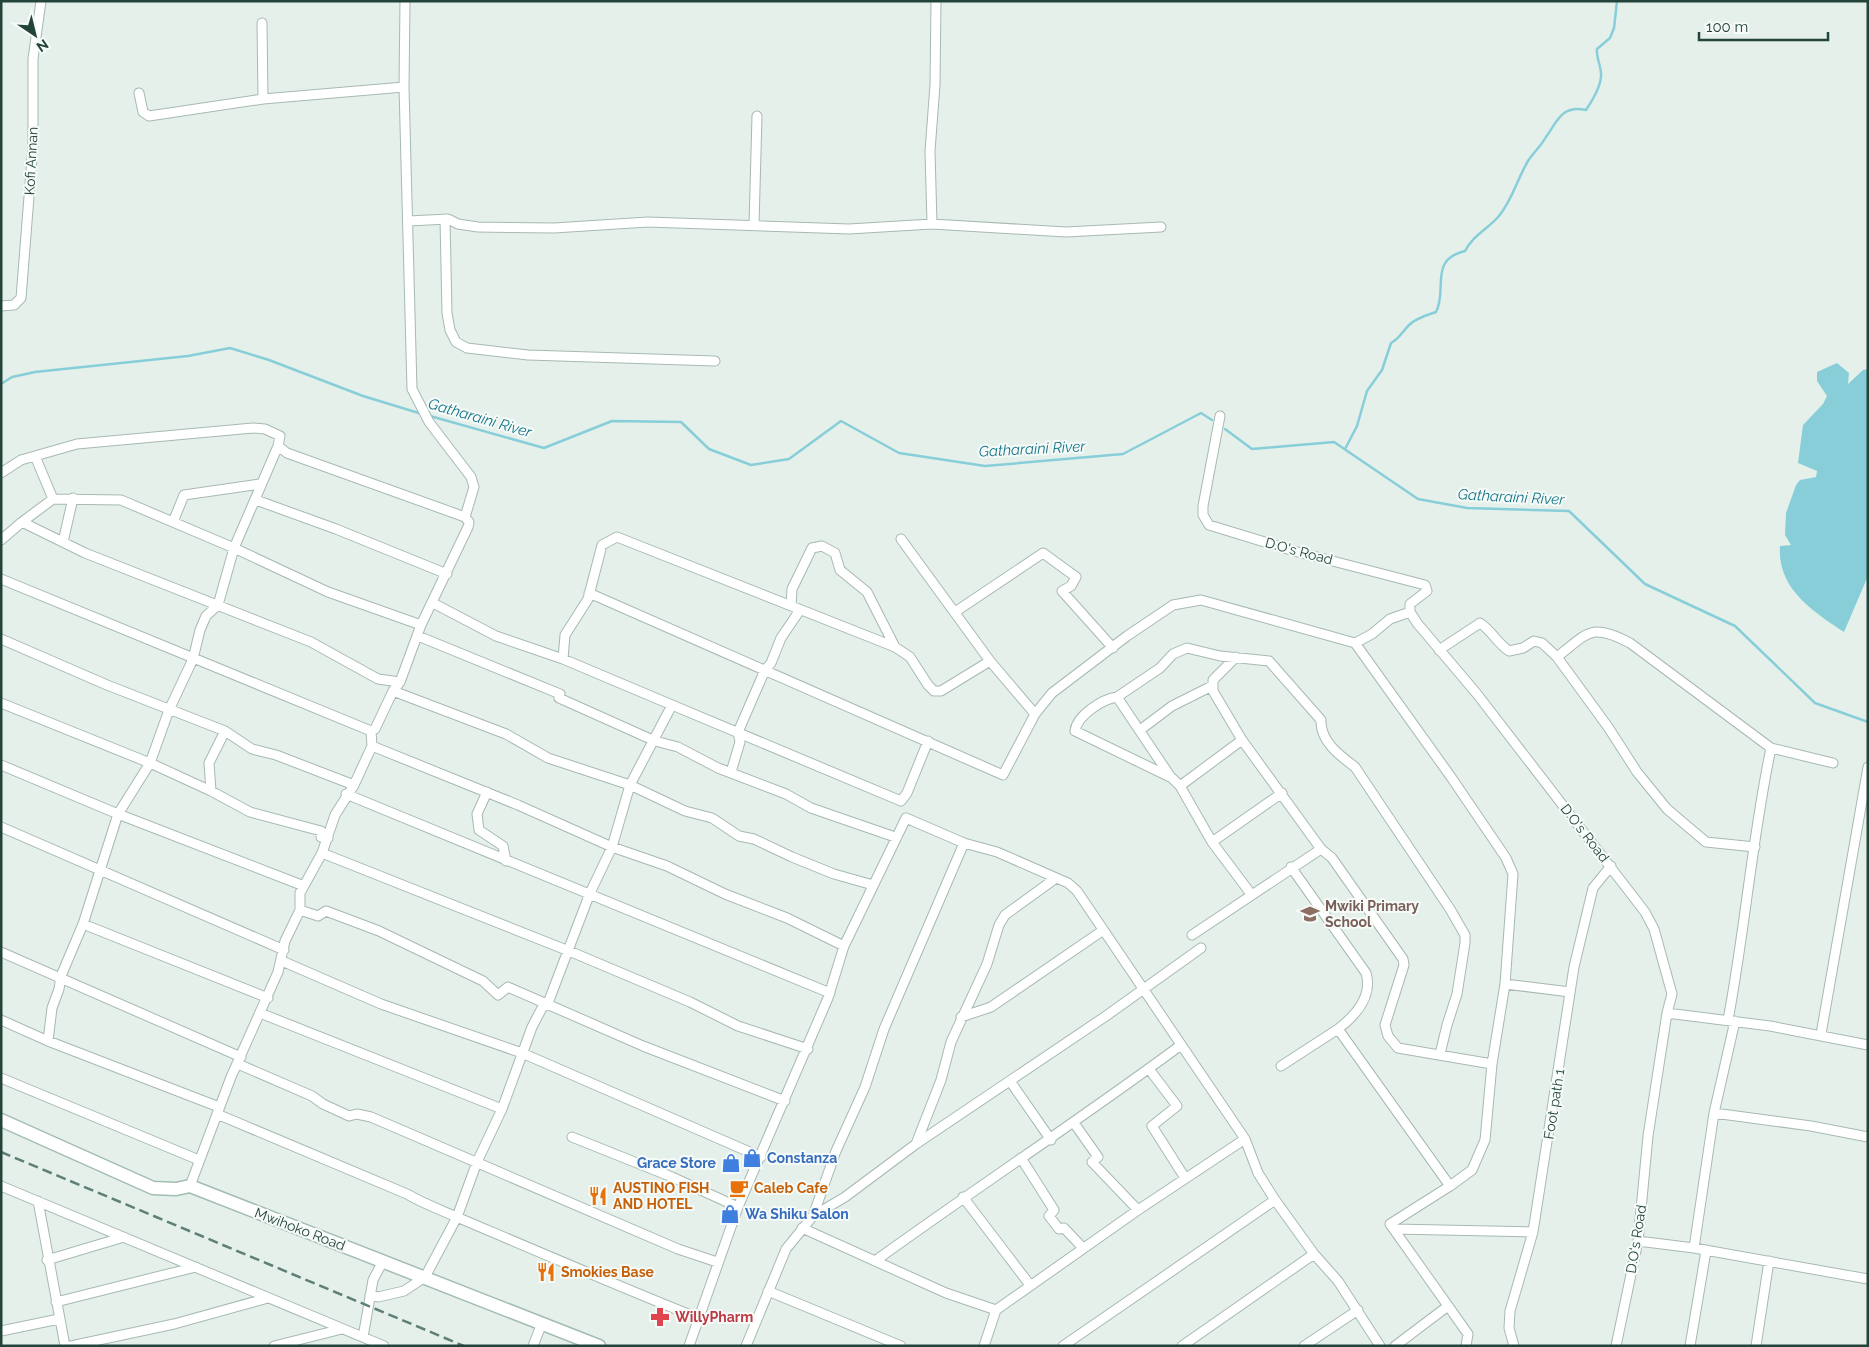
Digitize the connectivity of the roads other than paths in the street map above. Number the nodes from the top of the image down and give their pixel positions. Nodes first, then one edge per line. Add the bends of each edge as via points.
1 (41, 1) edge
2 (405, 1) edge
3 (936, 1) edge
4 (262, 23) dead end
5 (404, 87) junction
6 (139, 93) dead end
7 (263, 99) junction
8 (757, 116) dead end
9 (446, 219) junction
10 (409, 221) junction
11 (932, 224) junction
12 (754, 225) junction
13 (1160, 227) dead end
14 (1, 306) edge
15 (714, 361) dead end
16 (1220, 416) dead end
17 (278, 446) junction
18 (35, 456) junction
19 (1, 473) edge
20 (260, 484) junction
21 (73, 498) junction
22 (53, 499) junction
23 (256, 500) junction
24 (465, 517) junction
25 (22, 522) junction
26 (173, 522) junction
27 (901, 539) dead end
28 (1, 540) edge
29 (63, 542) junction
30 (234, 548) junction
31 (446, 574) junction
32 (1, 579) edge
33 (589, 593) junction
34 (433, 603) junction
35 (218, 605) junction
36 (791, 606) junction
37 (800, 610) junction
38 (955, 612) junction
39 (1410, 612) junction
40 (421, 625) junction
41 (418, 636) junction
42 (1, 639) edge
43 (1354, 643) junction
44 (895, 647) junction
45 (1113, 648) junction
46 (1439, 650) junction
47 (1236, 657) junction
48 (1557, 657) junction
49 (193, 659) junction
50 (563, 659) junction
51 (990, 661) junction
52 (765, 670) junction
53 (400, 682) junction
54 (1212, 686) junction
55 (393, 692) junction
56 (1117, 696) junction
57 (1, 703) edge
58 (672, 705) junction
59 (169, 710) junction
60 (1035, 714) junction
61 (1140, 730) junction
62 (225, 731) junction
63 (371, 731) junction
64 (738, 732) junction
65 (1242, 740) junction
66 (655, 741) junction
67 (928, 741) junction
68 (372, 746) junction
69 (1771, 748) junction
70 (150, 763) junction
71 (1833, 763) dead end
72 (1, 765) edge
73 (1868, 767) edge
74 (730, 772) junction
75 (1172, 778) junction
76 (354, 785) junction
77 (630, 785) junction
78 (1180, 786) junction
79 (211, 790) junction
80 (487, 792) junction
81 (1282, 793) junction
82 (346, 794) junction
83 (118, 814) junction
84 (1, 827) edge
85 (895, 837) junction
86 (328, 838) junction
87 (1212, 842) junction
88 (964, 843) junction
89 (612, 847) junction
90 (1755, 847) junction
91 (1321, 849) junction
92 (322, 853) junction
93 (506, 861) junction
94 (1610, 866) junction
95 (1291, 867) junction
96 (100, 869) junction
97 (1056, 878) junction
98 (872, 885) junction
99 (304, 886) junction
100 (590, 893) junction
101 (1251, 894) junction
102 (300, 910) junction
103 (83, 924) junction
104 (1102, 931) junction
105 (1192, 935) dead end
106 (844, 946) junction
107 (1201, 948) dead end
108 (284, 950) junction
109 (569, 951) junction
110 (1, 952) edge
111 (282, 961) junction
112 (61, 976) junction
113 (1505, 984) junction
114 (1144, 989) junction
115 (1570, 992) junction
116 (830, 993) junction
117 (268, 998) junction
118 (548, 1003) junction
119 (260, 1013) junction
120 (1667, 1013) junction
121 (961, 1017) junction
122 (1, 1020) edge
123 (1731, 1021) junction
124 (1338, 1029) junction
125 (1821, 1034) junction
126 (48, 1041) junction
127 (1181, 1045) junction
128 (1868, 1045) edge
129 (808, 1049) junction
130 (522, 1053) junction
131 (1440, 1054) junction
132 (239, 1061) junction
133 (1492, 1064) junction
134 (1281, 1066) dead end
135 (1149, 1069) junction
136 (1, 1078) edge
137 (1010, 1081) junction
138 (785, 1101) junction
139 (502, 1109) junction
140 (218, 1111) junction
141 (1714, 1113) junction
142 (1, 1120) edge
143 (1074, 1123) junction
144 (572, 1137) dead end
145 (1868, 1137) edge
146 (1245, 1139) junction
147 (1051, 1140) junction
148 (916, 1144) junction
149 (760, 1157) junction
150 (1021, 1158) junction
151 (199, 1160) junction
152 (477, 1162) junction
153 (1186, 1178) junction
154 (1, 1186) edge
155 (190, 1186) junction
156 (1450, 1186) junction
157 (963, 1197) junction
158 (1275, 1200) junction
159 (38, 1201) junction
160 (738, 1207) junction
161 (1138, 1210) junction
162 (813, 1216) junction
163 (458, 1217) junction
164 (802, 1228) junction
165 (1394, 1229) junction
166 (1533, 1232) junction
167 (124, 1237) junction
168 (1638, 1241) junction
169 (1083, 1248) junction
170 (1694, 1248) junction
171 (1706, 1251) junction
172 (1314, 1254) junction
173 (47, 1260) junction
174 (383, 1261) junction
175 (876, 1261) junction
176 (1769, 1261) junction
177 (717, 1262) junction
178 (197, 1266) junction
179 (425, 1277) junction
180 (1868, 1279) edge
181 (1030, 1285) junction
182 (768, 1291) junction
183 (370, 1295) junction
184 (268, 1298) junction
185 (56, 1302) junction
186 (1448, 1306) junction
187 (996, 1310) junction
188 (1358, 1310) junction
189 (698, 1318) junction
190 (59, 1319) junction
191 (542, 1323) junction
192 (342, 1329) junction
193 (1, 1330) edge
194 (363, 1337) junction
195 (65, 1346) edge
196 (71, 1346) edge
197 (274, 1346) edge
198 (384, 1346) edge
199 (533, 1346) edge
200 (599, 1346) edge
201 (689, 1346) edge
202 (746, 1346) edge
203 (901, 1346) edge
204 (984, 1346) edge
205 (1063, 1346) edge
206 (1182, 1346) edge
207 (1304, 1346) edge
208 (1380, 1346) edge
209 (1395, 1346) edge
210 (1466, 1346) edge
211 (1514, 1346) edge
212 (1616, 1346) edge
213 (1690, 1346) edge
214 (1756, 1346) edge

1 - 14 street, Kofi Annan via 33,59 33,146 21,298 14,305
2 - 5 street
3 - 11 street via 935,90 930,151
4 - 7 street
5 - 7 street
5 - 10 street
6 - 7 street via 144,112 149,116
8 - 12 street
9 - 10 street
9 - 12 street via 478,227 554,228 648,222
9 - 15 street via 446,313 456,342 467,348 528,355
10 - 24 street via 412,389 429,422 471,477 474,488
11 - 12 street via 849,229
11 - 13 street via 1066,232
16 - 39 street, D.O's Road via 1203,506 1203,515 1209,525 1294,551 1425,584 1427,591 1410,604
17 - 18 street via 280,436 253,428 77,444
17 - 20 street
17 - 24 street via 287,453
18 - 19 street via 21,460
18 - 22 street
20 - 23 street
20 - 26 street via 184,496
21 - 22 street
21 - 26 street via 121,500
21 - 29 street
22 - 25 street
23 - 30 street
23 - 31 street
24 - 31 street via 468,527
25 - 28 street
25 - 29 street
26 - 30 street
27 - 38 street
29 - 35 street
30 - 35 street
30 - 40 street via 328,592
31 - 34 street
32 - 49 street
33 - 36 street via 602,545 617,538
33 - 50 street via 565,635
33 - 52 street
34 - 40 street
34 - 50 street via 496,636
35 - 49 street via 206,616
35 - 53 street via 311,642 378,679
36 - 37 street
36 - 44 street via 792,589 812,548 826,547 835,553 840,570 867,592
37 - 44 street
37 - 52 street
38 - 45 street via 1043,553 1076,576 1070,586 1062,590
38 - 51 street
39 - 43 street via 1390,619
39 - 46 street, D.O's Road
40 - 41 street
41 - 53 street
41 - 66 street via 560,694 559,698
42 - 59 street
43 - 45 street via 1201,600 1173,605 1160,612
43 - 113 street via 1509,863 1514,881
44 - 51 street via 910,657 934,691 941,691
45 - 60 street via 1052,693
46 - 48 street via 1480,623 1494,635 1500,646 1509,651 1534,641 1542,643
46 - 94 street, D.O's Road
47 - 54 street via 1212,680
47 - 56 street via 1187,648 1173,654 1160,668
47 - 131 street via 1269,661 1320,720 1324,736 1336,752 1355,767 1462,929 1465,943 1457,994
48 - 69 street via 1588,634 1597,631 1610,633 1630,643
48 - 90 street via 1637,772 1667,809 1706,842
49 - 59 street
49 - 63 street
50 - 58 street
51 - 60 street
52 - 64 street
52 - 67 street
53 - 55 street
54 - 61 street via 1172,706
54 - 65 street
55 - 63 street via 375,730
55 - 77 street via 506,734 548,758
56 - 61 street
56 - 75 street via 1083,716 1075,731
57 - 70 street
58 - 64 street
58 - 66 street
59 - 62 street
59 - 70 street
60 - 67 street via 1003,775
61 - 75 street
62 - 76 street via 252,749
62 - 79 street via 209,763
63 - 68 street
64 - 67 street via 903,801
64 - 74 street via 740,742
65 - 78 street
65 - 81 street
66 - 74 street via 678,747
66 - 77 street
68 - 76 street
68 - 80 street
69 - 71 street
69 - 90 street via 1760,800
70 - 79 street
70 - 83 street
72 - 83 street
73 - 125 street
74 - 85 street via 786,794 811,808
75 - 78 street
76 - 82 street
77 - 89 street
77 - 98 street via 685,811 712,818 739,836 834,874
78 - 87 street
79 - 86 street via 250,812 321,831 321,837
80 - 89 street
80 - 93 street via 477,814 479,830 503,846
81 - 87 street
81 - 91 street
82 - 86 street
82 - 93 street
83 - 96 street
83 - 99 street
84 - 96 street
85 - 88 street via 906,818
85 - 98 street
86 - 92 street
87 - 101 street
88 - 97 street via 997,852
88 - 162 street via 884,1029 865,1087 836,1151
89 - 100 street
89 - 106 street via 667,866
90 - 123 street
91 - 95 street
91 - 131 street via 1332,858 1403,958 1386,1025 1388,1036 1398,1048
92 - 99 street
92 - 109 street
93 - 100 street
94 - 115 street, Foot path 1 via 1593,888
94 - 120 street, D.O's Road via 1654,929 1672,994
95 - 101 street
95 - 124 street via 1366,973 1369,982 1354,1017
96 - 103 street
96 - 108 street
97 - 104 street via 1077,892 1101,924
97 - 121 street via 1005,915 994,934 987,964
98 - 106 street
99 - 102 street via 300,892
100 - 109 street
100 - 116 street
101 - 105 street
102 - 108 street
102 - 118 street via 318,916 326,912 379,931 483,981 498,995 508,987
103 - 112 street
103 - 117 street
104 - 114 street
104 - 121 street via 991,1007
106 - 116 street
107 - 114 street
108 - 111 street
109 - 118 street
109 - 129 street via 738,1026
110 - 112 street
111 - 117 street
111 - 130 street via 381,1004
112 - 126 street via 60,989 52,1008
112 - 132 street
113 - 115 street
113 - 133 street
114 - 127 street
114 - 137 street
115 - 166 street, Foot path 1
116 - 129 street
117 - 119 street
118 - 130 street via 542,1008
118 - 138 street via 643,1046
119 - 132 street
119 - 139 street
120 - 123 street
120 - 168 street, D.O's Road via 1648,1136
121 - 148 street
122 - 126 street
123 - 125 street
123 - 141 street
124 - 134 street
124 - 156 street
125 - 128 street
126 - 140 street
127 - 135 street
127 - 146 street
129 - 138 street
130 - 139 street
130 - 149 street
131 - 133 street
132 - 140 street
132 - 152 street via 349,1116 371,1117
133 - 156 street via 1482,1149 1472,1170
135 - 143 street
135 - 153 street via 1176,1106 1152,1126
136 - 151 street
137 - 147 street
137 - 148 street
138 - 149 street
139 - 152 street
140 - 151 street
140 - 163 street
141 - 145 street
141 - 170 street
142 - 155 street, Mwihoko Road via 153,1188
143 - 147 street
143 - 161 street via 1098,1157 1092,1162
144 - 160 street
146 - 153 street
146 - 158 street via 1258,1173
147 - 150 street
148 - 162 street
149 - 160 street
150 - 157 street
150 - 169 street via 1054,1210 1049,1216
151 - 155 street
152 - 163 street
152 - 177 street via 678,1249
153 - 161 street
154 - 159 street
155 - 174 street, Mwihoko Road
156 - 165 street via 1390,1224
157 - 175 street
157 - 181 street
158 - 172 street
158 - 205 street
159 - 167 street
159 - 173 street
160 - 177 street
161 - 169 street
162 - 164 street
163 - 179 street
163 - 189 street via 567,1266
164 - 175 street
164 - 182 street via 786,1249
165 - 166 street
165 - 186 street
166 - 211 street, Foot path 1 via 1510,1311 1509,1328
167 - 173 street
167 - 178 street
168 - 170 street
168 - 212 street, D.O's Road
169 - 181 street
170 - 171 street
171 - 176 street
171 - 213 street
172 - 188 street
172 - 206 street
173 - 185 street
174 - 179 street, Mwihoko Road
174 - 183 street via 373,1280
175 - 187 street via 946,1293
176 - 180 street
176 - 214 street
177 - 189 street
178 - 184 street
178 - 185 street
179 - 183 street via 404,1291 378,1297
179 - 191 street, Mwihoko Road
181 - 187 street
182 - 202 street
182 - 203 street
183 - 194 street
184 - 192 street
184 - 196 street via 174,1324
185 - 190 street
186 - 209 street
186 - 210 street via 1468,1334
187 - 204 street
188 - 207 street
188 - 208 street
189 - 201 street
190 - 193 street
190 - 195 street
191 - 199 street
191 - 200 street, Mwihoko Road
192 - 194 street
192 - 197 street
194 - 198 street

